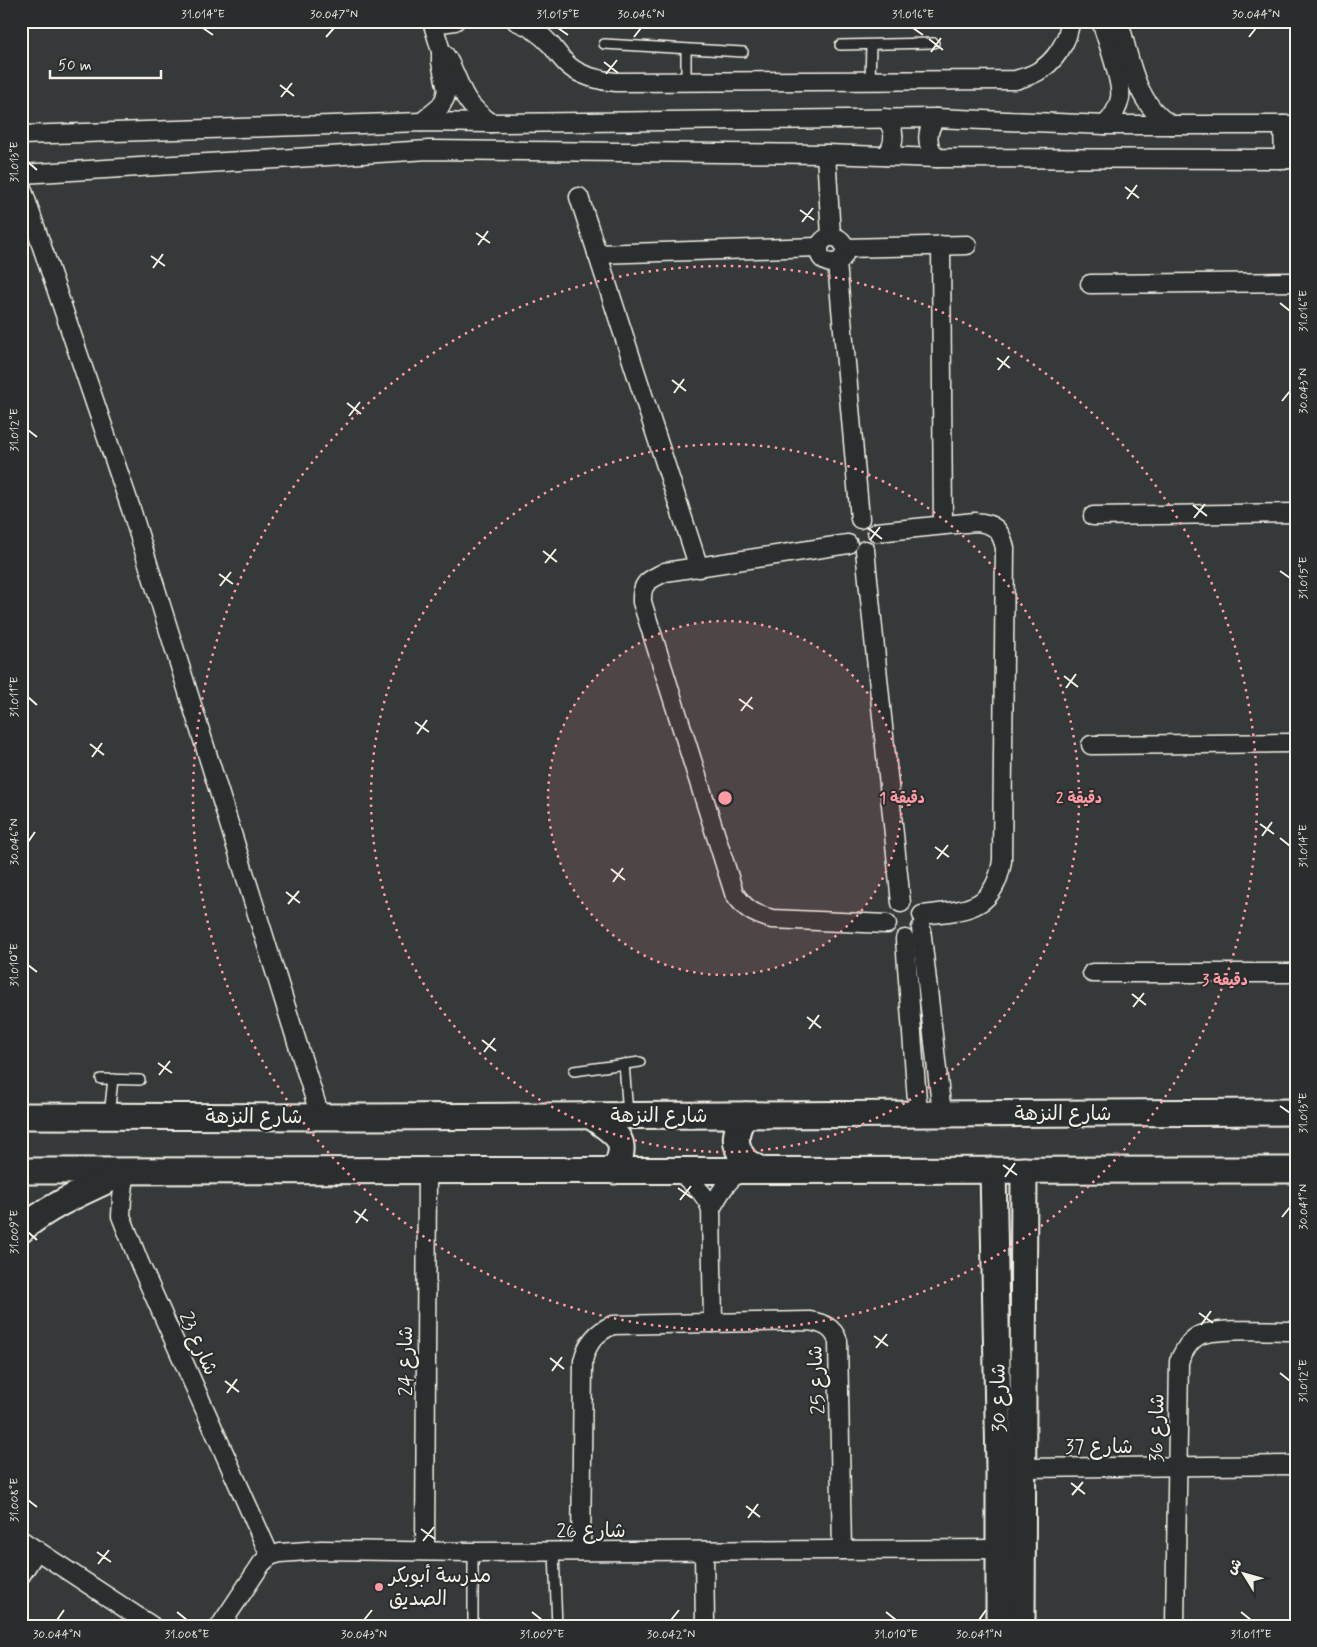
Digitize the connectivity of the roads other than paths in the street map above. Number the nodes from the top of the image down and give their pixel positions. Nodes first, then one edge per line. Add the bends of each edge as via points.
1 (455, 21) edge
2 (516, 21) edge
3 (1070, 21) edge
4 (1101, 21) edge
5 (1119, 21) edge
6 (433, 23) edge
7 (934, 43) dead end
8 (604, 44) dead end
9 (840, 45) dead end
10 (871, 45) junction
11 (686, 49) junction
12 (441, 51) junction
13 (743, 52) dead end
14 (686, 81) junction
15 (870, 81) junction
16 (1130, 88) junction
17 (885, 118) junction
18 (936, 118) junction
19 (422, 122) junction
20 (491, 123) junction
21 (1289, 125) edge
22 (1105, 126) junction
23 (1171, 126) junction
24 (21, 135) edge
25 (826, 154) junction
26 (886, 156) junction
27 (937, 158) junction
28 (1290, 159) edge
29 (21, 174) edge
30 (21, 185) edge
31 (579, 197) dead end
32 (825, 242) junction
33 (941, 245) junction
34 (967, 245) dead end
35 (597, 254) junction
36 (841, 255) junction
37 (1296, 282) edge
38 (1090, 284) dead end
39 (1296, 513) edge
40 (1093, 516) dead end
41 (860, 519) junction
42 (943, 525) junction
43 (877, 532) junction
44 (848, 544) junction
45 (865, 550) junction
46 (699, 568) junction
47 (1296, 743) edge
48 (1091, 745) dead end
49 (900, 903) junction
50 (922, 922) junction
51 (887, 924) junction
52 (905, 939) junction
53 (1092, 973) dead end
54 (1296, 973) edge
55 (640, 1062) dead end
56 (624, 1064) junction
57 (574, 1071) dead end
58 (101, 1079) dead end
59 (112, 1079) junction
60 (140, 1080) dead end
61 (1296, 1112) edge
62 (628, 1114) junction
63 (930, 1114) junction
64 (590, 1115) junction
65 (746, 1115) junction
66 (21, 1116) edge
67 (109, 1116) junction
68 (320, 1116) junction
69 (751, 1170) junction
70 (993, 1170) junction
71 (1024, 1170) junction
72 (1296, 1170) edge
73 (126, 1171) junction
74 (426, 1171) junction
75 (614, 1171) junction
76 (680, 1171) junction
77 (21, 1172) edge
78 (711, 1209) junction
79 (1024, 1219) junction
80 (995, 1220) junction
81 (21, 1230) edge
82 (712, 1323) junction
83 (1296, 1331) edge
84 (1296, 1465) edge
85 (1177, 1466) junction
86 (1022, 1468) junction
87 (21, 1540) edge
88 (998, 1549) junction
89 (37, 1550) junction
90 (842, 1550) junction
91 (425, 1551) junction
92 (581, 1551) junction
93 (704, 1551) junction
94 (473, 1552) junction
95 (554, 1552) junction
96 (270, 1556) junction
97 (21, 1575) edge
98 (152, 1626) edge
99 (220, 1626) edge
100 (473, 1626) edge
101 (557, 1626) edge
102 (705, 1626) edge
103 (999, 1626) edge
104 (1022, 1626) edge
105 (1175, 1626) edge

1 - 6 street
2 - 14 street via 544,38 568,66 586,75 616,82
3 - 15 street via 1056,56 1045,68 1027,77 1014,80
4 - 16 street
5 - 16 street
6 - 12 street
7 - 10 lane
8 - 11 lane
9 - 10 lane
10 - 15 lane
11 - 13 lane
11 - 14 lane
12 - 19 street via 447,90 445,98 440,107
12 - 20 street via 452,66 468,102
14 - 15 street
16 - 22 street
16 - 23 street via 1142,95 1151,110
17 - 18 street
17 - 20 street
17 - 26 street via 894,137 894,144
18 - 22 street
18 - 27 street via 928,135 929,148
19 - 20 street
19 - 24 street
21 - 23 street
21 - 28 street
22 - 23 street
25 - 26 street
25 - 29 street via 429,150
25 - 32 street
26 - 27 street
27 - 28 street
30 - 68 street via 131,509
31 - 35 street
32 - 35 street
32 - 36 street via 839,238 845,244
32 - 36 street via 819,252 823,260 832,263
33 - 34 street
33 - 36 street
33 - 42 street
35 - 46 street
36 - 41 street
37 - 38 street
39 - 40 street
41 - 43 street via 871,522
41 - 44 street via 847,528
42 - 43 street
42 - 50 street via 986,523 1003,537 1005,548 1002,861 1000,877 981,903
43 - 45 street via 874,543
44 - 45 street via 856,550
44 - 46 street
45 - 49 street
46 - 51 street via 665,572 649,580 642,593 642,602 734,893 747,909 772,919
47 - 48 street
49 - 50 street via 919,909
49 - 51 street via 890,911
50 - 52 street via 912,938
50 - 63 street
51 - 52 street via 893,935
52 - 63 street
53 - 54 street
55 - 56 lane
56 - 57 lane
56 - 62 lane
58 - 59 lane
59 - 60 lane
59 - 67 lane
61 - 63 main road, شارع النزهة
62 - 64 main road, شارع النزهة
62 - 65 main road, شارع النزهة
63 - 65 main road, شارع النزهة
64 - 68 main road, شارع النزهة
64 - 75 main road via 618,1138 622,1153
65 - 69 main road via 738,1127 736,1142
66 - 67 main road, شارع النزهة
67 - 68 main road, شارع النزهة
69 - 70 main road
69 - 76 main road
69 - 78 street via 735,1175
70 - 71 main road
70 - 80 main road, شارع 30
71 - 72 main road
71 - 79 main road, شارع 30
73 - 74 main road
73 - 77 main road
73 - 81 main road via 60,1203
73 - 96 street, شارع 23 via 121,1216
74 - 75 main road
74 - 91 street, شارع 24
75 - 76 main road
76 - 78 street via 699,1188
78 - 82 street
79 - 80 main road via 1009,1216
79 - 86 main road, شارع 30
80 - 88 main road, شارع 30
82 - 90 street, شارع 25 via 819,1322 828,1326 836,1336
82 - 92 street, شارع 25 via 613,1325 589,1343 583,1361
83 - 85 street, شارع 36 via 1212,1332 1197,1337 1186,1347 1179,1361
84 - 85 street, شارع 37
85 - 86 street, شارع 37
85 - 105 street, شارع 36
86 - 104 main road, شارع 30
87 - 89 street
88 - 90 street, شارع 26
88 - 103 main road, شارع 30
89 - 97 street
89 - 98 street
90 - 93 street, شارع 26
91 - 94 street, شارع 26
91 - 96 street, شارع 26 via 321,1550
92 - 93 street, شارع 26
92 - 95 street, شارع 26
93 - 102 street
94 - 95 street, شارع 26
94 - 100 lane
95 - 101 lane
96 - 99 street

